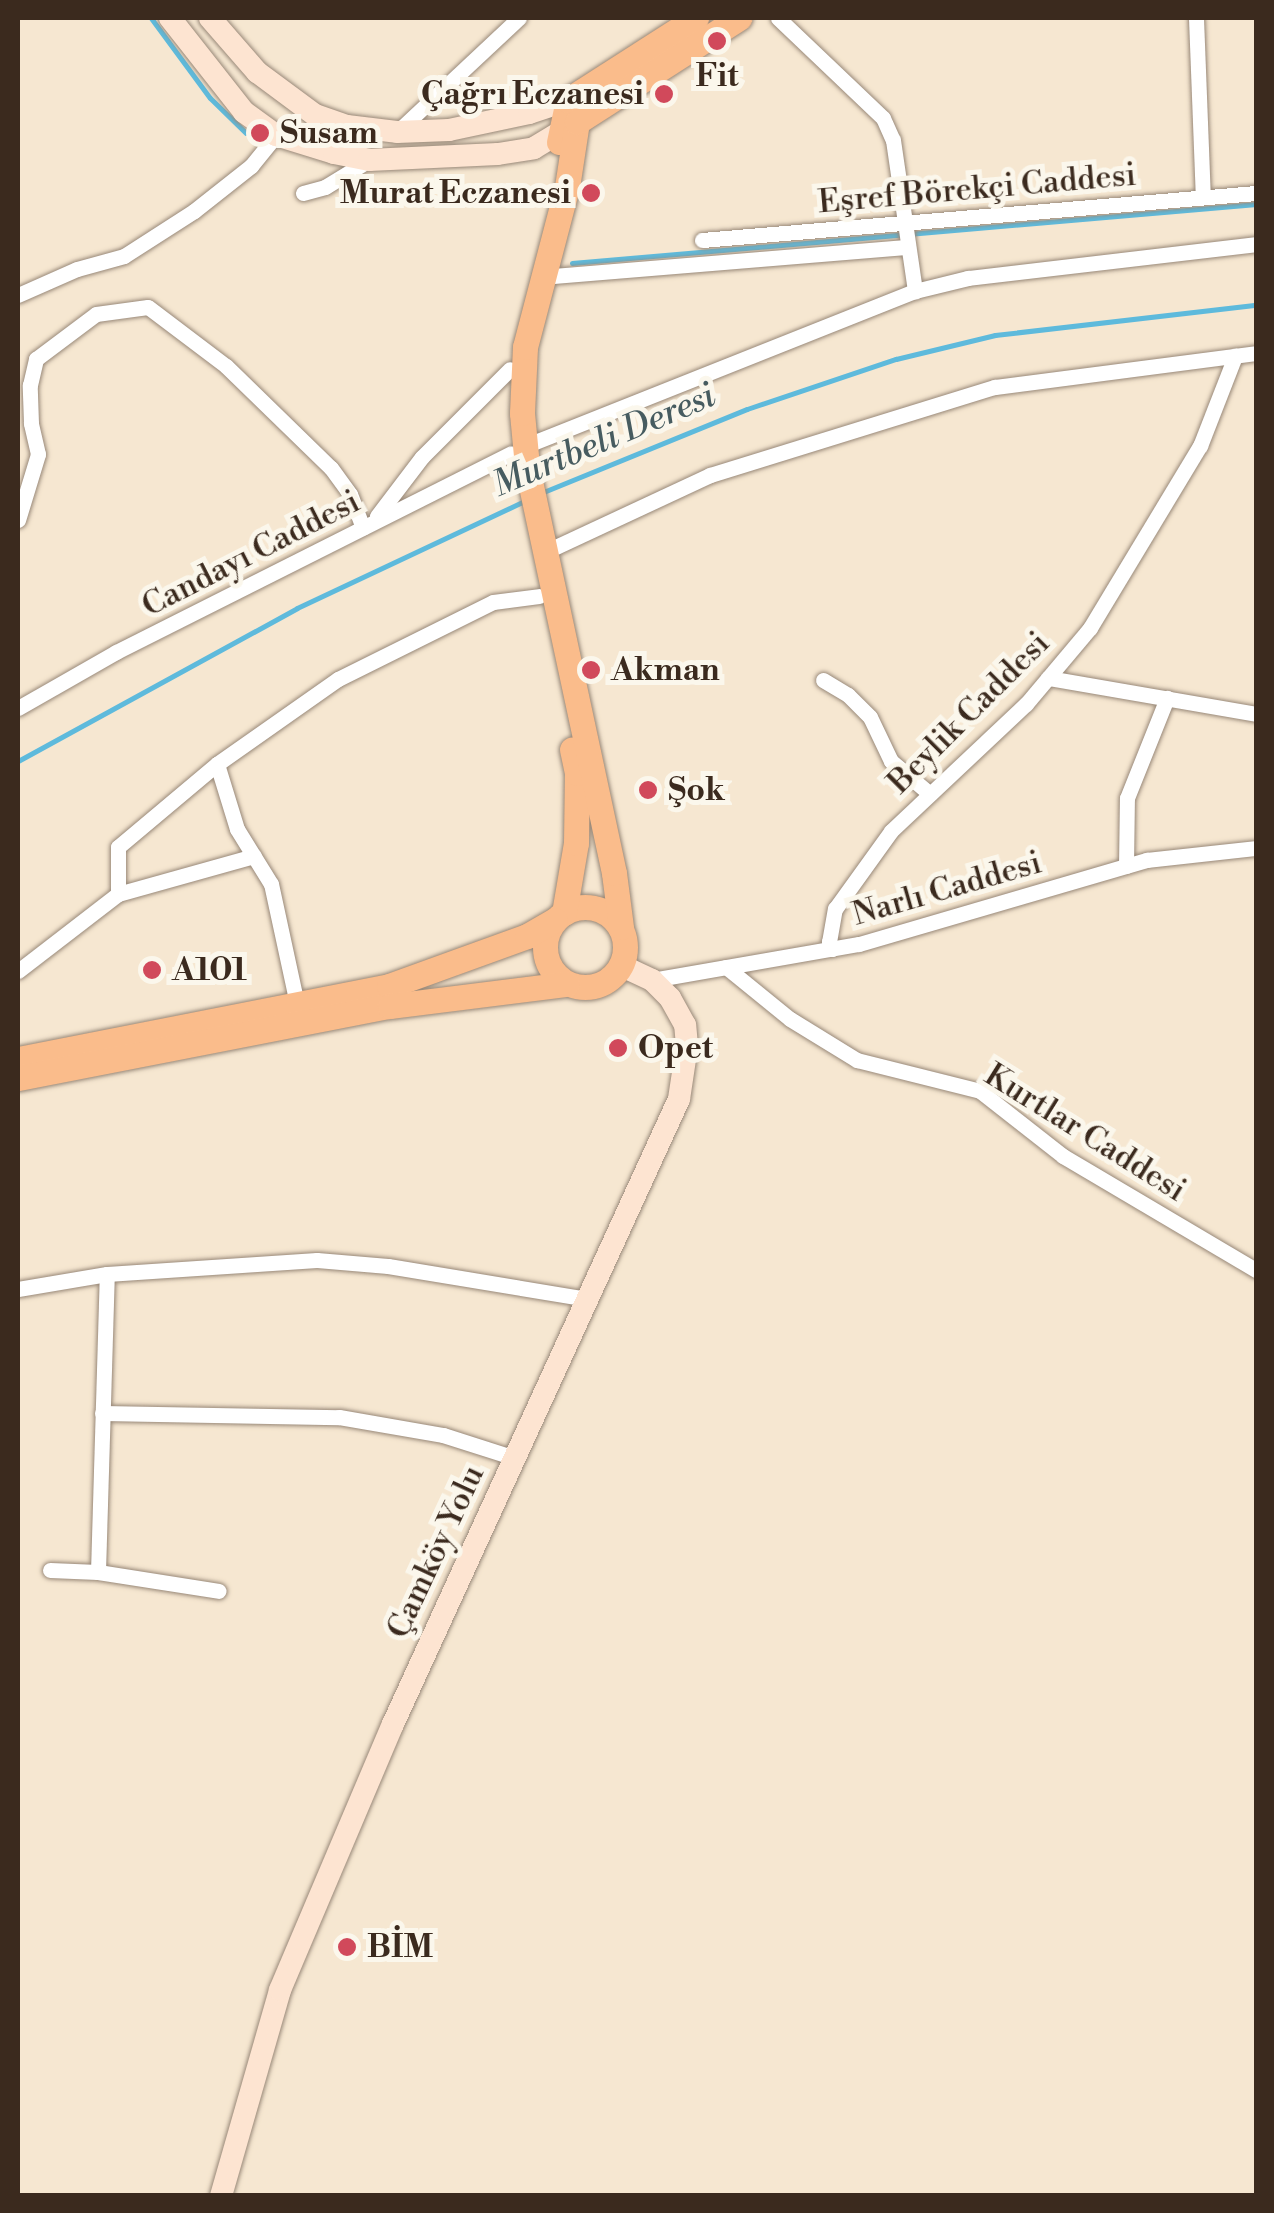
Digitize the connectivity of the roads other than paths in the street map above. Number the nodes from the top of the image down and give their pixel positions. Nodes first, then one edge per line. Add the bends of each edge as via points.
1 (170, 18) edge
2 (210, 18) edge
3 (519, 18) edge
4 (740, 18) edge
5 (778, 18) edge
6 (1196, 18) edge
7 (683, 21) edge
8 (540, 110) joint
9 (569, 118) junction
10 (396, 132) junction
11 (276, 135) junction
12 (369, 160) junction
13 (302, 193) dead end
14 (1256, 193) edge
15 (1203, 197) junction
16 (905, 234) junction
17 (702, 240) dead end
18 (1256, 244) edge
19 (540, 277) junction
20 (916, 292) junction
21 (18, 295) edge
22 (1256, 354) edge
23 (1235, 356) junction
24 (510, 369) junction
25 (519, 458) junction
26 (18, 520) edge
27 (363, 528) junction
28 (538, 556) junction
29 (539, 596) junction
30 (1048, 678) junction
31 (823, 680) dead end
32 (1167, 698) junction
33 (18, 708) edge
34 (1256, 714) edge
35 (218, 764) junction
36 (930, 794) junction
37 (1256, 848) edge
38 (254, 856) junction
39 (1126, 866) junction
40 (118, 894) junction
41 (560, 916) junction
42 (620, 927) junction
43 (832, 949) junction
44 (622, 966) junction
45 (726, 967) junction
46 (18, 969) edge
47 (652, 980) junction
48 (567, 984) junction
49 (297, 1004) junction
50 (18, 1059) edge
51 (18, 1078) edge
52 (1256, 1270) edge
53 (107, 1274) junction
54 (18, 1289) edge
55 (588, 1299) junction
56 (102, 1413) junction
57 (515, 1458) junction
58 (50, 1570) dead end
59 (98, 1572) junction
60 (219, 1592) dead end
61 (221, 2196) edge

1 - 11 main road via 244,112
2 - 10 main road via 257,72 316,115
3 - 10 street
4 - 9 main road
5 - 16 street via 882,118 893,140
6 - 15 street
7 - 9 main road
8 - 9 main road
8 - 10 main road via 448,130
9 - 12 main road via 524,150
9 - 19 main road via 572,159
9 - 24 main road
11 - 12 main road
11 - 21 street via 251,166 124,256
12 - 13 street
14 - 15 street, Eşref Börekçi Caddesi
15 - 16 street, Eşref Börekçi Caddesi
16 - 17 street, Eşref Börekçi Caddesi
16 - 19 street, Eşref Börekçi Caddesi
16 - 20 street
18 - 20 street, Candayı Caddesi via 968,278
19 - 25 main road via 525,347
20 - 25 street, Candayı Caddesi
22 - 23 street
23 - 28 street via 995,386 710,475
23 - 30 street, Beylik Caddesi via 1200,446 1090,628
24 - 25 main road
24 - 27 street
25 - 27 street, Candayı Caddesi
25 - 28 main road
26 - 27 street via 38,454 30,422 36,359 96,314 148,307 226,366 331,468
27 - 33 street, Candayı Caddesi
28 - 29 main road
28 - 42 main road via 614,873
29 - 35 street via 493,602 338,680
29 - 41 main road via 577,773 576,843
30 - 32 street
30 - 36 street, Beylik Caddesi
31 - 36 street via 870,716 891,760
32 - 34 street
32 - 39 street via 1127,798
35 - 38 street via 238,829
35 - 40 street via 118,847
36 - 43 street, Beylik Caddesi via 891,831 835,909
37 - 39 street, Narlı Caddesi
38 - 40 street
38 - 49 street via 270,884
39 - 43 street, Narlı Caddesi
40 - 46 street
41 - 42 main road via 576,908 602,910
41 - 48 main road via 548,931 545,954
41 - 49 main road via 527,936 389,986
42 - 44 main road
43 - 45 street, Narlı Caddesi
44 - 47 main road, Çamköy Yolu
44 - 48 main road via 592,988
45 - 47 street, Narlı Caddesi
45 - 52 street, Kurtlar Caddesi via 790,1019 858,1060 980,1092 1063,1156
47 - 55 main road, Çamköy Yolu via 685,1026 679,1099
48 - 51 main road via 390,1006
49 - 50 main road
53 - 54 street
53 - 55 street via 317,1260
53 - 56 street
55 - 57 main road, Çamköy Yolu
56 - 57 street via 340,1418 443,1435
56 - 59 street
57 - 61 main road, Çamköy Yolu via 280,1990
58 - 59 street
59 - 60 street

